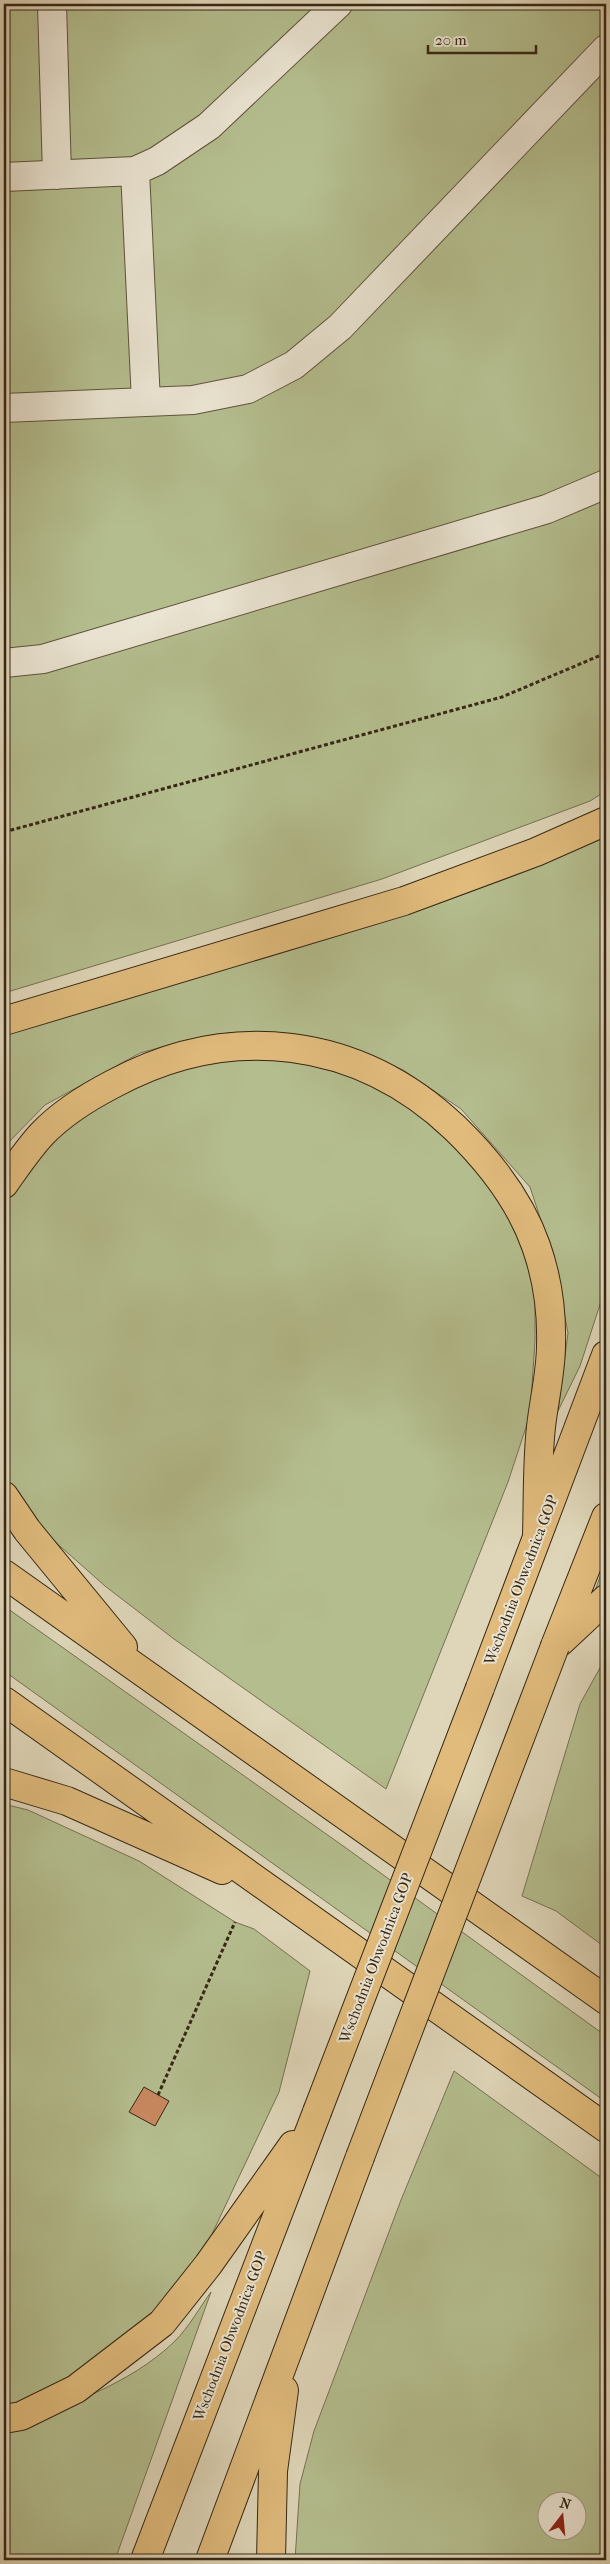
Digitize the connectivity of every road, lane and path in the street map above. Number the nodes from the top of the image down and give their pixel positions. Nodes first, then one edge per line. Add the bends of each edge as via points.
1 (52, 4) edge
2 (338, 4) edge
3 (606, 49) edge
4 (135, 171) junction
5 (57, 175) junction
6 (4, 177) edge
7 (146, 402) junction
8 (4, 408) edge
9 (606, 484) edge
10 (606, 653) edge
11 (4, 663) edge
12 (606, 821) edge
13 (4, 832) edge
14 (4, 1021) edge
15 (4, 1184) edge
16 (606, 1355) edge
17 (4, 1496) edge
18 (606, 1517) edge
19 (537, 1537) junction
20 (4, 1574) edge
21 (606, 1599) edge
22 (556, 1646) junction
23 (146, 1675) junction
24 (4, 1701) edge
25 (4, 1782) edge
26 (278, 1894) junction
27 (235, 1922) dead end
28 (560, 1967) junction
29 (606, 1987) edge
30 (606, 2000) edge
31 (158, 2095) dead end
32 (317, 2112) junction
33 (606, 2128) edge
34 (290, 2342) junction
35 (4, 2419) edge
36 (145, 2560) edge
37 (210, 2560) edge
38 (270, 2560) edge

1 - 5 lane
2 - 4 lane via 209,126 157,161
3 - 7 lane via 340,327 294,365 248,390 193,400
4 - 5 lane
4 - 7 lane
5 - 6 lane
7 - 8 lane
9 - 11 lane via 547,509 331,575 43,659
10 - 13 path via 502,697
12 - 14 highway via 536,852 404,901
15 - 19 highway via 42,1134 99,1092 132,1073 169,1058 209,1048 264,1046 318,1053 370,1070 410,1090 470,1143 496,1174 521,1210 536,1246 550,1311 551,1347 541,1429
16 - 19 highway, Wschodnia Obwodnica GOP
17 - 23 highway via 27,1530
18 - 22 highway
19 - 32 highway, Wschodnia Obwodnica GOP, bridge
20 - 23 highway
21 - 22 highway
22 - 34 highway, bridge
23 - 28 highway
24 - 26 highway
25 - 26 highway via 67,1801
26 - 33 highway
27 - 31 path
28 - 29 highway
28 - 30 highway
32 - 35 highway via 162,2323 76,2389 21,2416
32 - 36 highway, Wschodnia Obwodnica GOP
34 - 37 highway
34 - 38 highway via 273,2471

